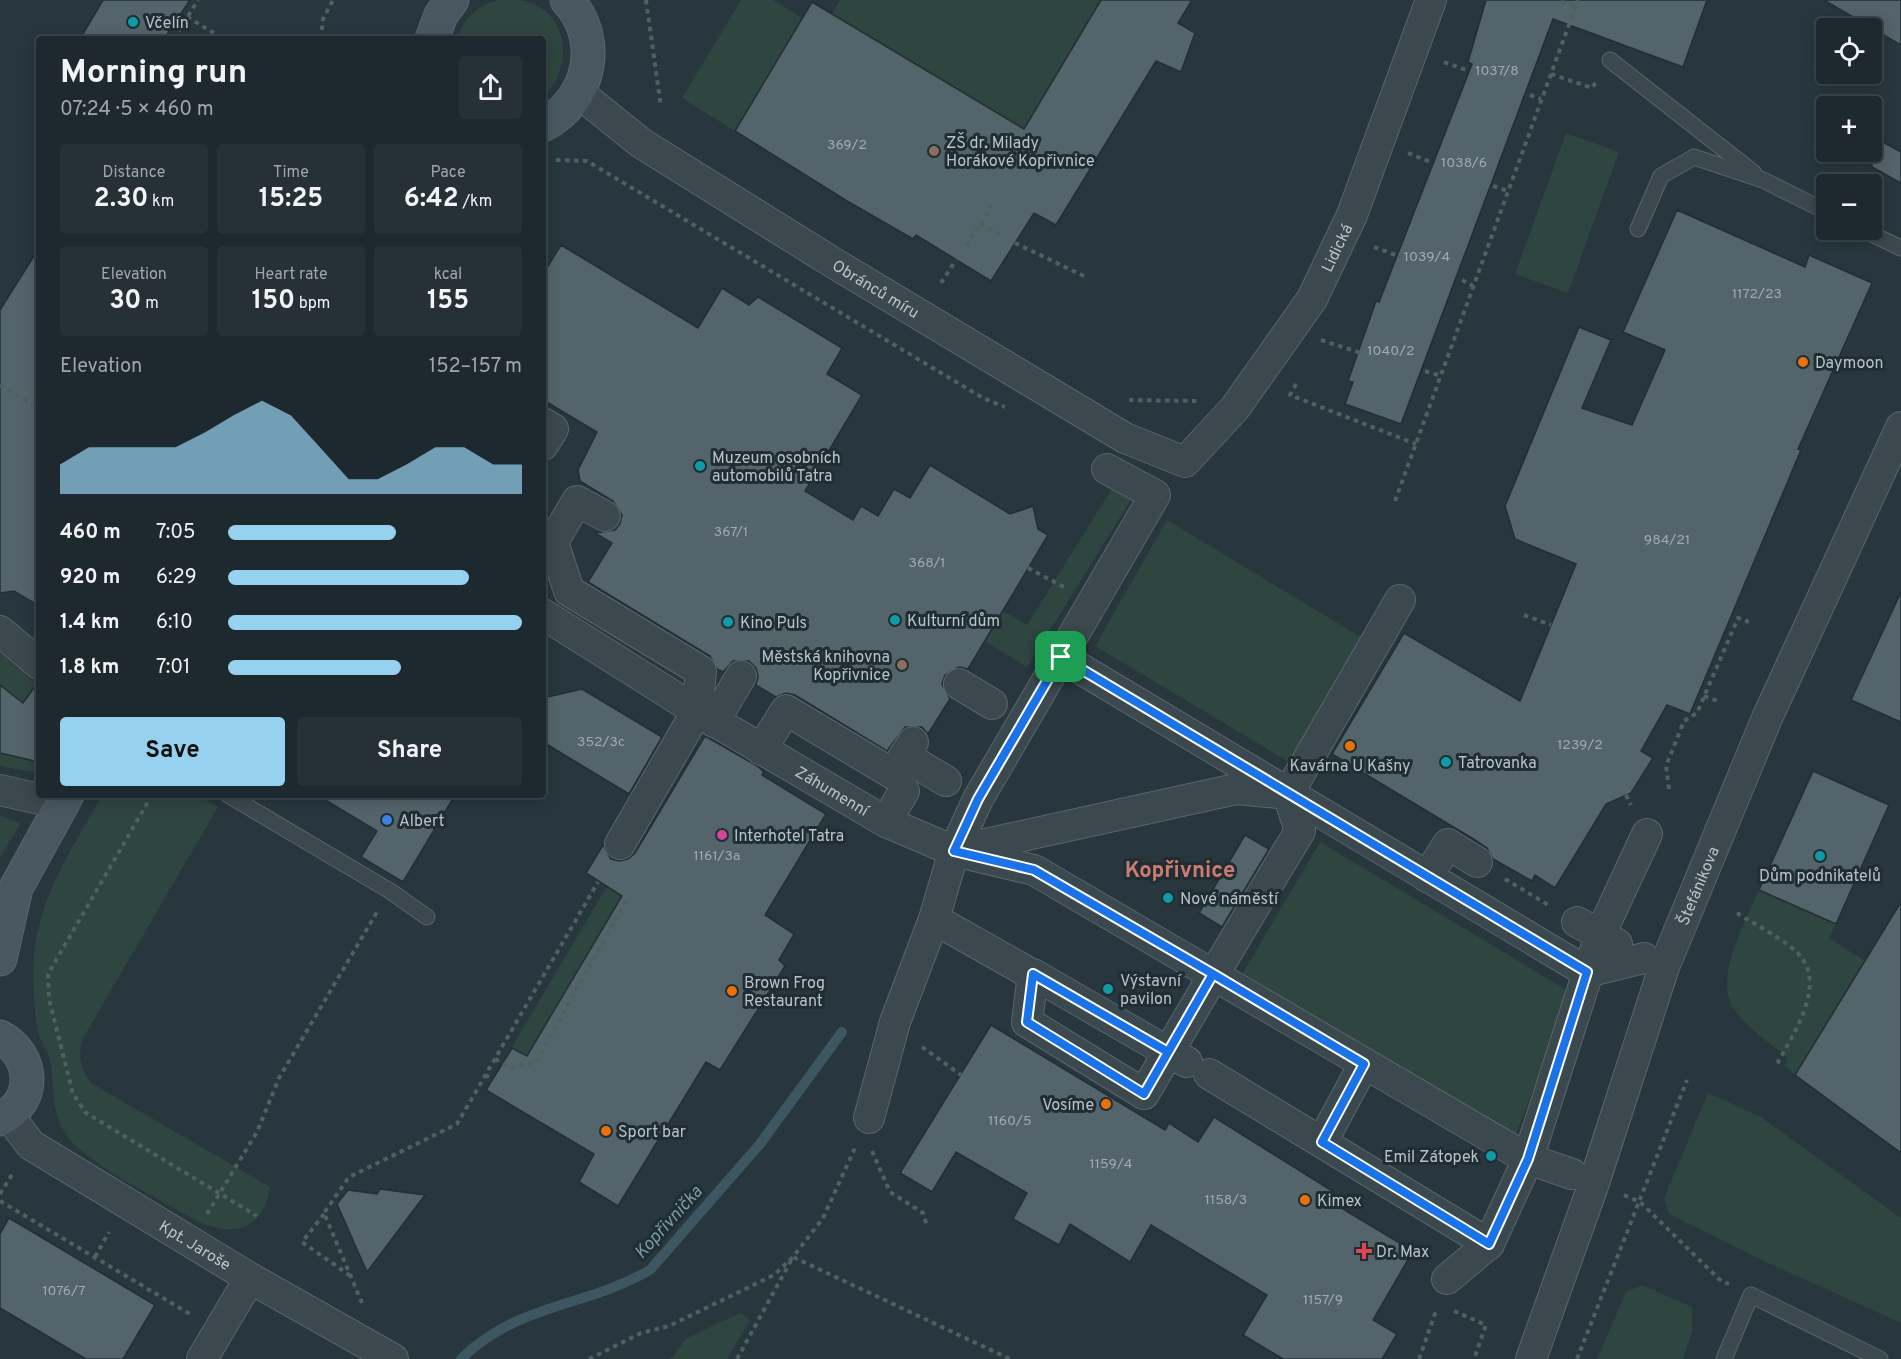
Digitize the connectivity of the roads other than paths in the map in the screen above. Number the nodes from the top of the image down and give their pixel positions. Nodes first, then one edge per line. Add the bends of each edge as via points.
1 (567, 0) edge
2 (1431, 0) edge
3 (1610, 60) road end
4 (579, 93) junction
5 (546, 123) edge
6 (1763, 180) junction
7 (1816, 206) edge
8 (1638, 229) dead end
9 (1882, 239) edge
10 (1901, 248) edge
11 (546, 425) edge
12 (1901, 427) edge
13 (546, 440) edge
14 (1185, 462) joint
15 (1107, 469) dead end
16 (604, 516) dead end
17 (548, 542) edge
18 (1400, 600) dead end
19 (546, 621) edge
20 (0, 631) edge
21 (1061, 657) junction
22 (36, 661) edge
23 (741, 676) dead end
24 (959, 684) dead end
25 (1006, 712) junction
26 (705, 716) junction
27 (761, 750) junction
28 (910, 767) junction
29 (960, 788) junction
30 (0, 790) edge
31 (1288, 794) junction
32 (36, 795) edge
33 (233, 798) edge
34 (65, 799) edge
35 (886, 822) junction
36 (1647, 834) dead end
37 (620, 844) dead end
38 (954, 851) junction
39 (1477, 862) road end
40 (1427, 877) junction
41 (427, 916) dead end
42 (934, 919) junction
43 (1588, 929) junction
44 (0, 959) edge
45 (1024, 970) dead end
46 (1587, 972) junction
47 (1213, 974) junction
48 (0, 1037) edge
49 (1188, 1063) junction
50 (1364, 1064) junction
51 (4, 1117) edge
52 (866, 1124) road end
53 (1322, 1142) junction
54 (1528, 1159) junction
55 (1572, 1174) dead end
56 (1489, 1244) junction
57 (250, 1278) junction
58 (1447, 1280) dead end
59 (202, 1359) edge
60 (393, 1359) edge
61 (1531, 1359) edge
62 (1724, 1359) edge
63 (1880, 1359) edge

1 - 4 main road via 580,18 589,48
2 - 14 street, Lidická via 1352,215 1312,299 1235,408
3 - 6 lane
4 - 5 main road
4 - 14 street, Obránců míru via 641,143 837,265 1125,438
6 - 7 lane
6 - 8 lane via 1694,157 1661,176
9 - 10 lane
11 - 13 street via 553,429
12 - 61 street, Štefánikova via 1767,718 1664,967 1594,1183
15 - 21 street via 1155,495 1083,598
16 - 17 street via 577,501
17 - 26 street via 569,591 701,671
18 - 31 street
19 - 26 street, Záhumenní
20 - 22 street
21 - 25 street
21 - 31 street
23 - 26 street
24 - 25 street
25 - 29 street
26 - 27 street, Záhumenní
26 - 37 street
27 - 28 street via 786,710 893,774
27 - 35 street, Záhumenní
28 - 29 street
28 - 35 street
29 - 38 street
30 - 32 street
31 - 38 street via 1236,789
31 - 40 street
31 - 47 street via 1300,831
33 - 41 lane
34 - 44 main road via 16,888
35 - 38 street, Záhumenní
36 - 43 street
38 - 42 street
38 - 47 street via 1034,870
39 - 40 street via 1448,844
40 - 46 street
42 - 45 street
42 - 52 street via 895,1022
43 - 46 street
43 - 46 street via 1644,958
46 - 54 street
47 - 49 street
47 - 50 street
48 - 51 main road via 21,1054 28,1080 25,1094
49 - 49 street via 1144,1094 1027,1022 1033,974
49 - 53 street
50 - 53 street
50 - 54 street
51 - 57 street, Kpt. Jaroše via 31,1145
53 - 56 street
54 - 55 street
54 - 56 street
56 - 58 street
57 - 59 street
57 - 60 street, Kpt. Jaroše
62 - 63 lane via 1751,1295

